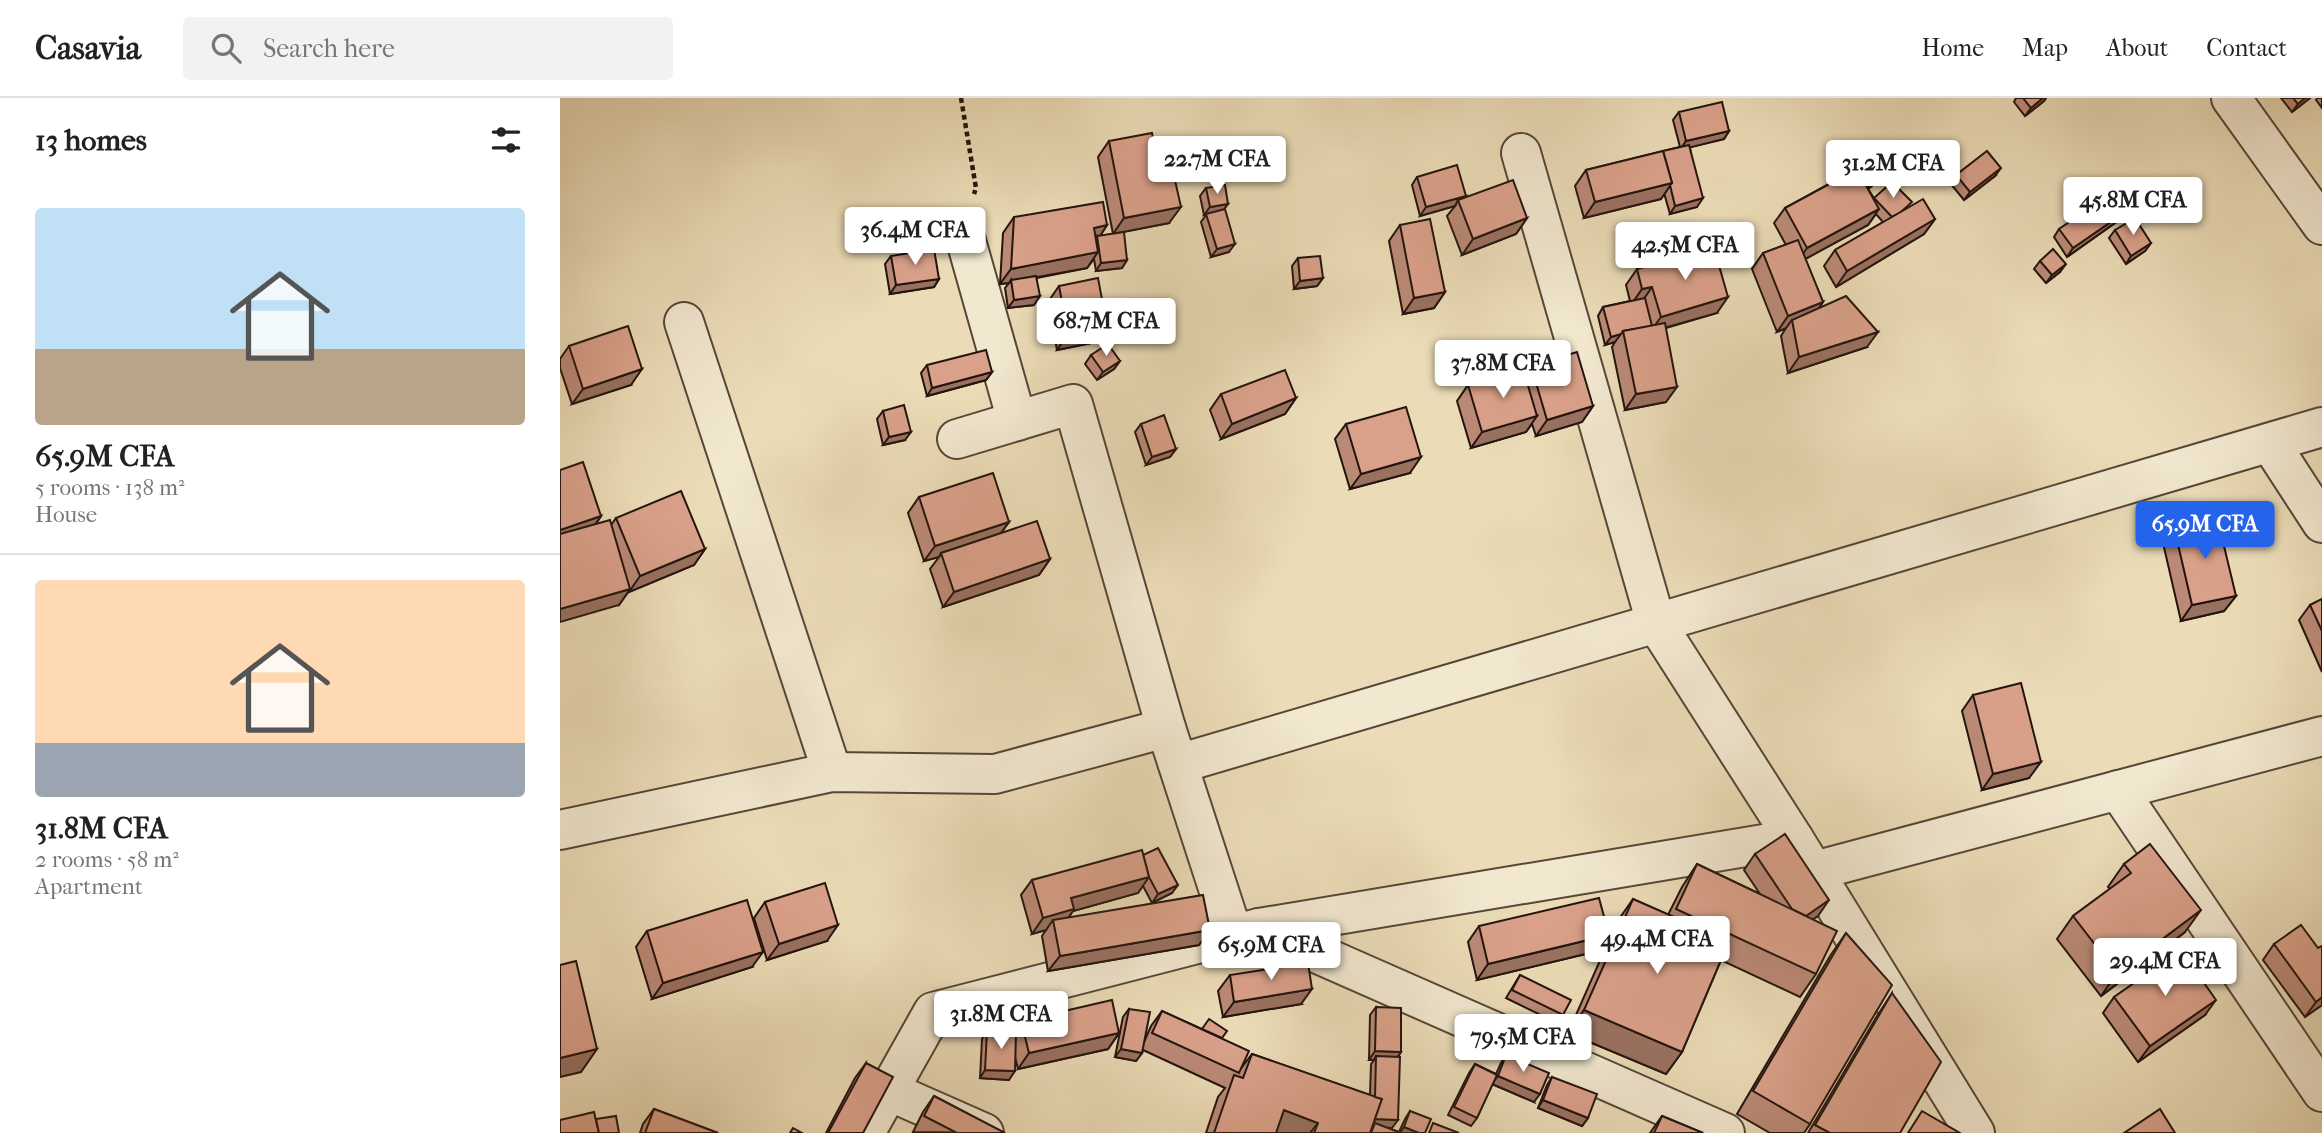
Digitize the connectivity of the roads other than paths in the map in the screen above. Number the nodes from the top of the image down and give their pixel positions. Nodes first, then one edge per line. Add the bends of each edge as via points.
1 (2231, 98) edge
2 (1521, 153) dead end
3 (2322, 225) edge
4 (963, 230) road end
5 (684, 322) dead end
6 (1017, 421) junction
7 (2322, 427) edge
8 (957, 439) dead end
9 (2270, 443) junction
10 (2322, 523) edge
11 (1656, 623) junction
12 (1166, 728) junction
13 (2322, 736) edge
14 (1178, 764) junction
15 (832, 772) junction
16 (2118, 790) junction
17 (560, 830) edge
18 (1794, 839) junction
19 (1814, 871) junction
20 (1246, 931) junction
21 (889, 1091) junction
22 (2322, 1092) edge
23 (866, 1133) edge
24 (984, 1133) edge
25 (1725, 1133) edge
26 (1975, 1133) edge

1 - 3 street
2 - 11 street
4 - 6 street
5 - 15 street
6 - 8 street
6 - 12 street via 1073,404
7 - 9 street
9 - 10 street
9 - 11 street
11 - 14 street
11 - 18 street
12 - 14 street
12 - 15 street via 995,774
13 - 16 street
14 - 20 street
15 - 17 street
16 - 19 street
16 - 22 street
18 - 19 street
18 - 20 street
19 - 26 street
20 - 21 street via 933,1012
20 - 25 street
21 - 23 street
21 - 24 street

